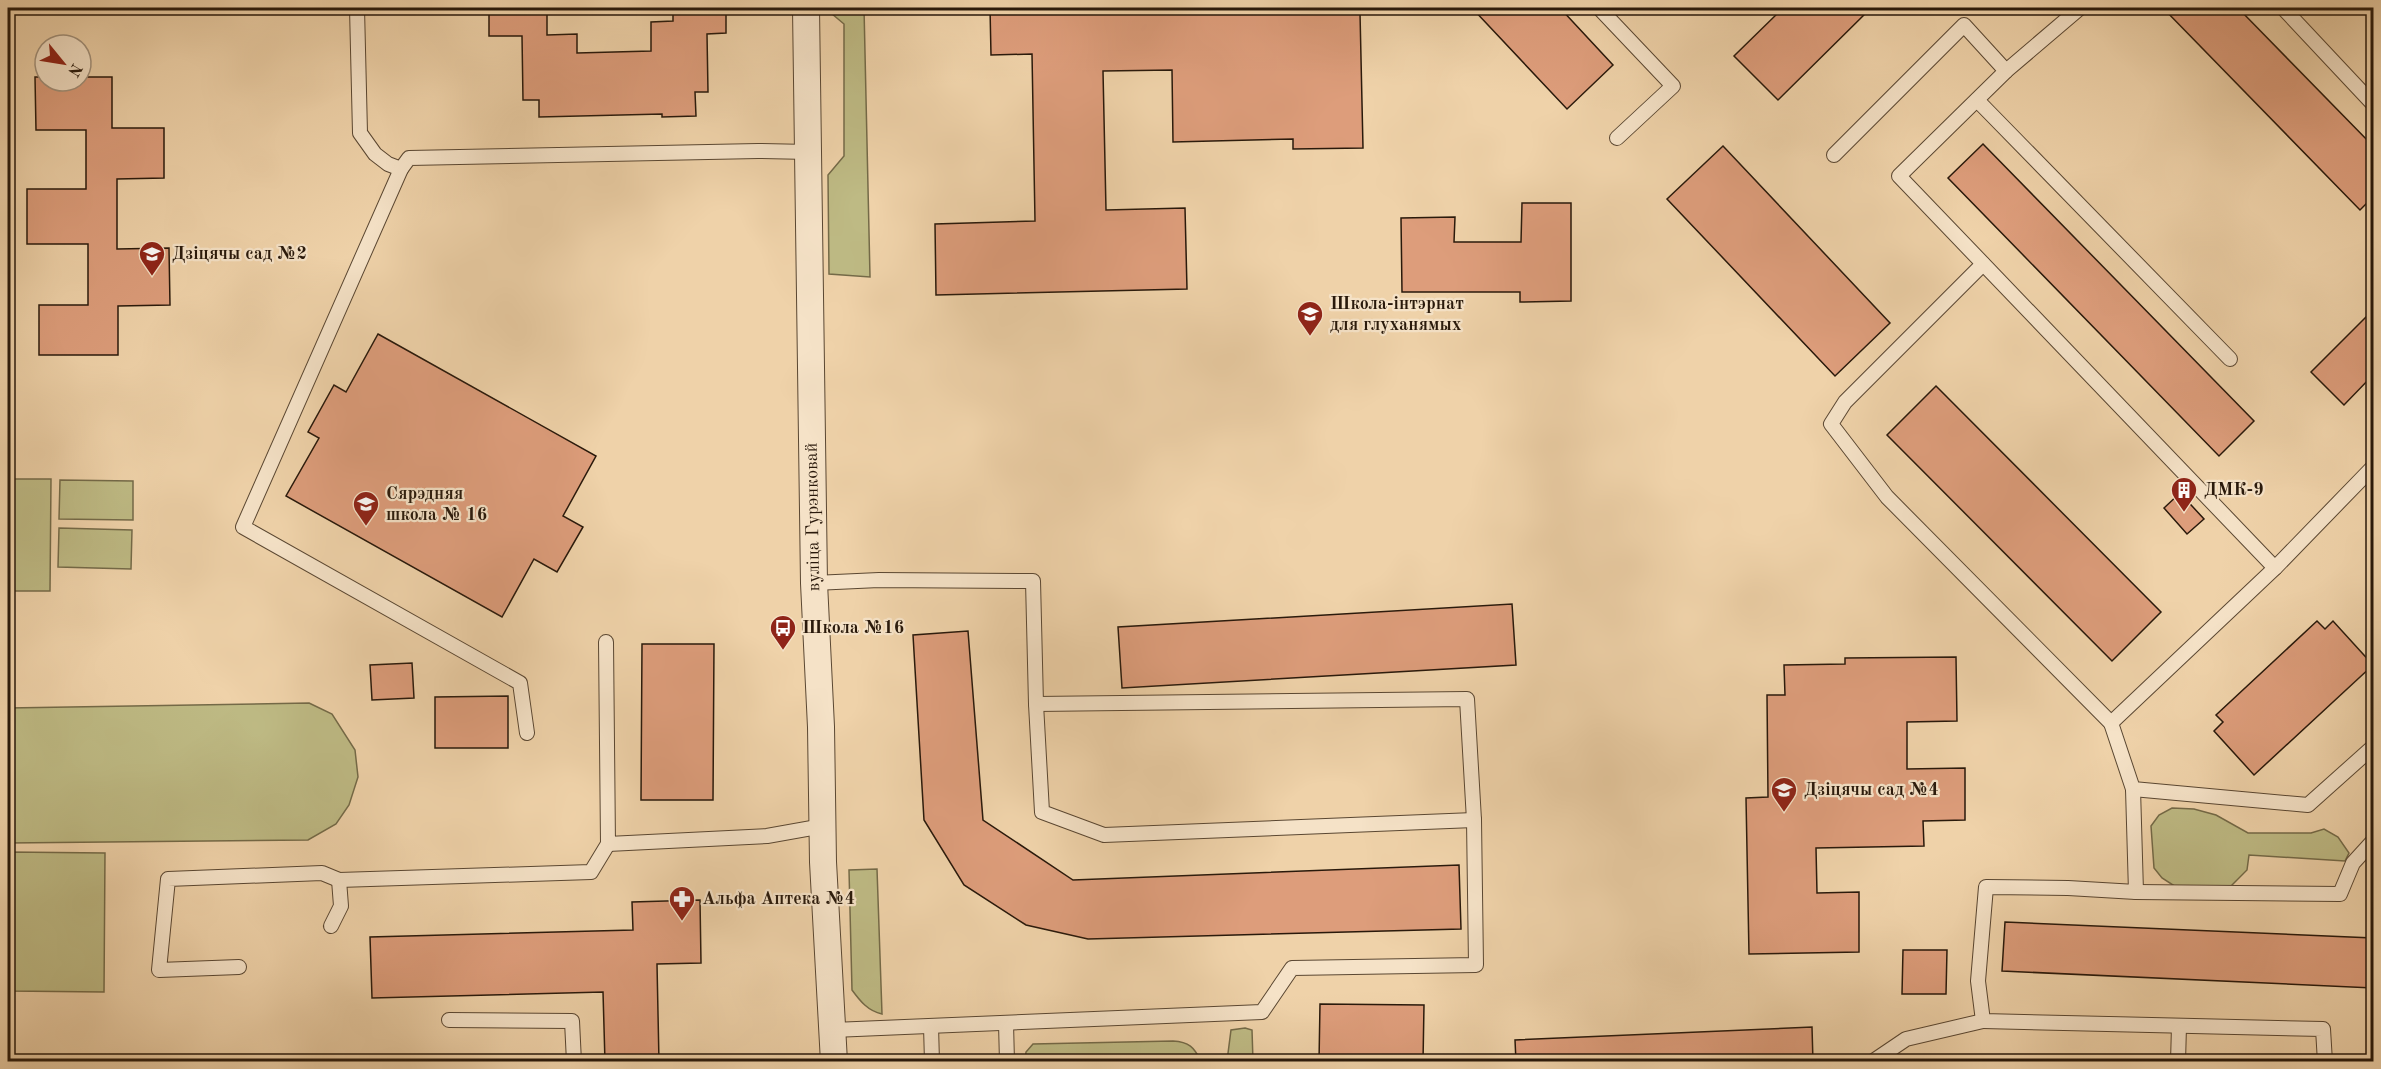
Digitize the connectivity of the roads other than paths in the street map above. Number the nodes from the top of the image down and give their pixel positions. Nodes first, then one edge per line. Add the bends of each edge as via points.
1 (357, 8) edge
2 (806, 8) edge
3 (1599, 8) edge
4 (2078, 8) edge
5 (2283, 8) edge
6 (2006, 71) junction
7 (1977, 100) junction
8 (2373, 105) edge
9 (1617, 138) dead end
10 (808, 152) junction
11 (1834, 155) dead end
12 (401, 169) junction
13 (1983, 264) junction
14 (2230, 359) dead end
15 (2373, 466) edge
16 (2275, 568) junction
17 (814, 583) junction
18 (606, 642) dead end
19 (1036, 704) junction
20 (2111, 723) junction
21 (527, 733) dead end
22 (2373, 746) edge
23 (2133, 789) junction
24 (1474, 820) junction
25 (823, 826) junction
26 (2373, 840) edge
27 (608, 844) junction
28 (339, 880) junction
29 (2136, 892) junction
30 (331, 926) dead end
31 (239, 967) dead end
32 (449, 1020) dead end
33 (1983, 1021) junction
34 (1006, 1023) junction
35 (931, 1026) junction
36 (2180, 1026) junction
37 (833, 1030) junction
38 (574, 1062) edge
39 (834, 1062) edge
40 (932, 1062) edge
41 (1007, 1062) edge
42 (1872, 1062) edge
43 (2178, 1062) edge
44 (2325, 1062) edge

1 - 12 lane via 360,133 375,153
2 - 10 street, вуліца Гурэнковай
3 - 9 lane via 1673,86
4 - 6 lane
5 - 8 lane
6 - 7 lane
6 - 11 lane via 1964,25
7 - 13 lane via 1899,176
7 - 14 lane
10 - 12 lane via 409,158
10 - 17 street, вуліца Гурэнковай
12 - 21 lane via 243,527 520,683
13 - 16 lane
13 - 20 lane via 1845,402 1831,424 1887,497
15 - 16 lane
16 - 20 lane
17 - 19 lane via 1033,580
17 - 25 street, вуліца Гурэнковай
18 - 27 lane
19 - 24 lane via 1042,812 1104,835
19 - 24 lane via 1467,699
20 - 23 lane
22 - 23 lane via 2308,805
23 - 29 lane
24 - 34 lane via 1476,965 1293,968 1262,1012
25 - 27 lane via 767,836
25 - 37 street, вуліца Гурэнковай
26 - 29 lane via 2353,863 2340,894
27 - 28 lane via 591,872
28 - 30 lane via 341,906
28 - 31 lane via 322,873 168,879 159,969
29 - 33 lane via 1986,887 1978,981
32 - 38 lane via 572,1021
33 - 36 lane
33 - 42 lane via 1906,1039
34 - 35 lane
34 - 41 lane
35 - 37 lane
35 - 40 lane
36 - 43 lane
36 - 44 lane via 2323,1029
37 - 39 street, вуліца Гурэнковай

